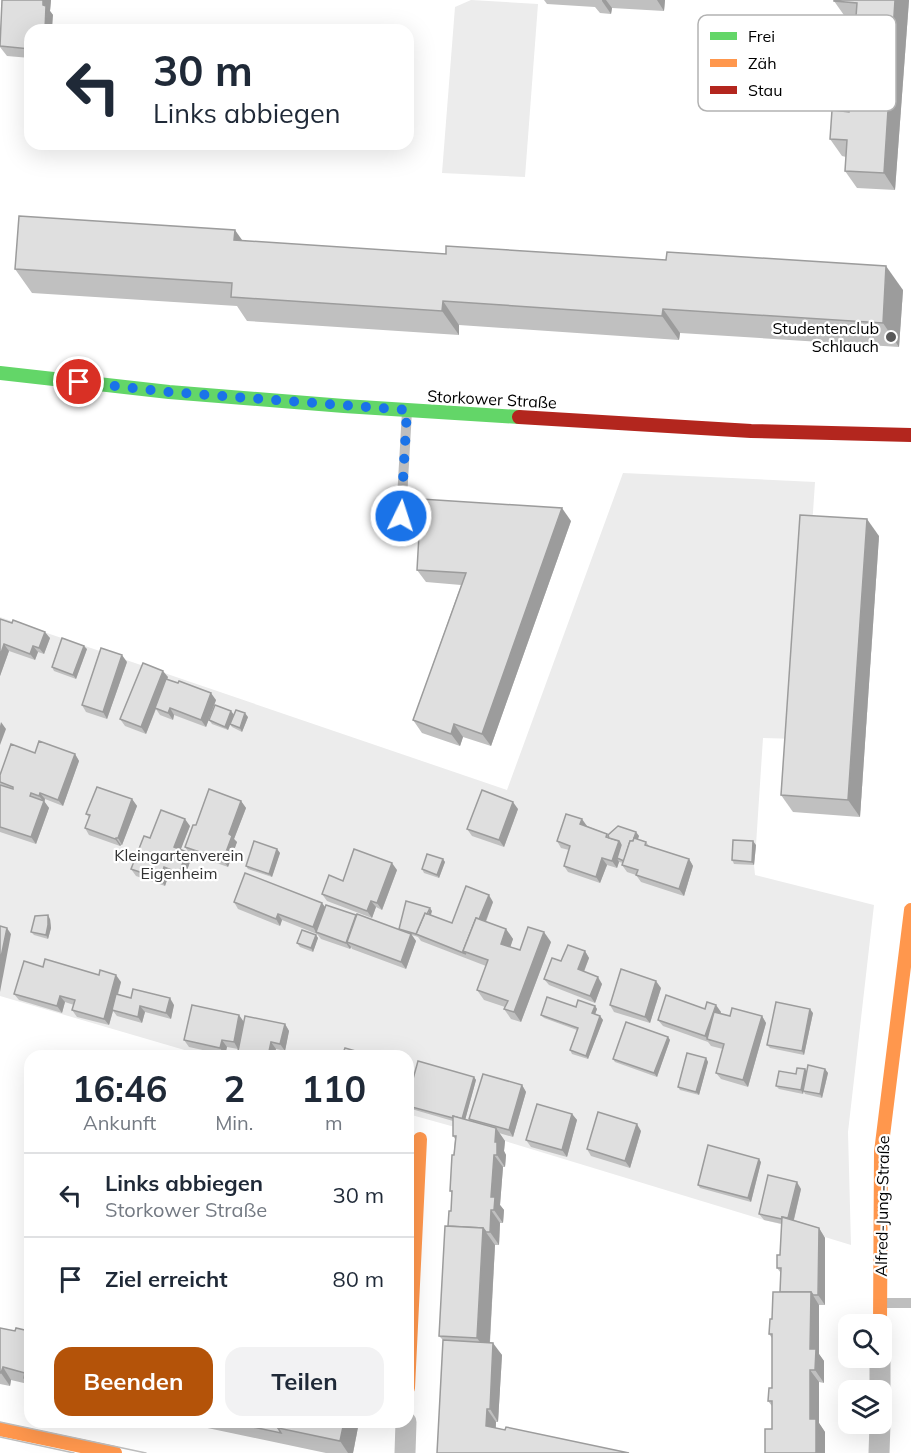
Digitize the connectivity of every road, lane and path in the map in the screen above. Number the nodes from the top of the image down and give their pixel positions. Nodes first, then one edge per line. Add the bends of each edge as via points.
1 (0, 373) edge
2 (407, 410) junction
3 (911, 435) edge
4 (401, 516) dead end
5 (911, 910) edge
6 (905, 1005) edge
7 (420, 1139) dead end
8 (414, 1264) edge
9 (880, 1303) junction
10 (911, 1304) edge
11 (880, 1314) edge
12 (406, 1428) edge
13 (0, 1429) edge
14 (880, 1434) edge
15 (115, 1453) edge
16 (405, 1453) edge
17 (879, 1453) edge

1 - 2 main road, Storkower Straße via 169,392
2 - 3 main road, Storkower Straße via 751,431
2 - 4 lane
5 - 6 main road, Alfred-Jung-Straße
6 - 9 main road, Alfred-Jung-Straße via 881,1152
7 - 8 main road
9 - 10 lane
9 - 11 main road, Alfred-Jung-Straße
12 - 16 street
13 - 15 main road
14 - 17 street

